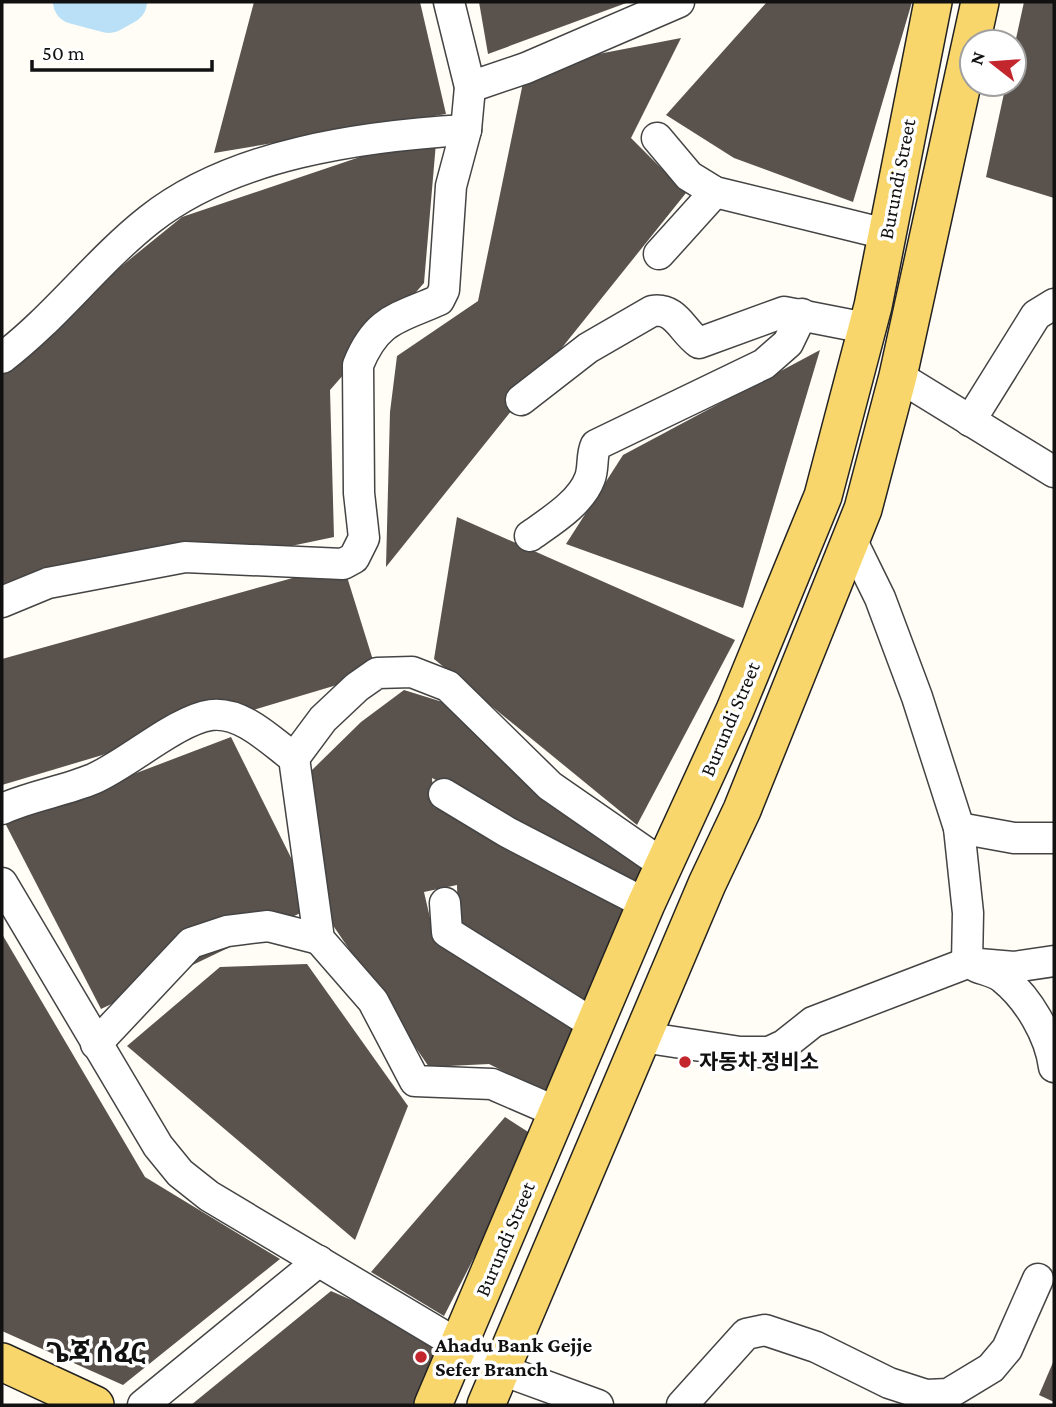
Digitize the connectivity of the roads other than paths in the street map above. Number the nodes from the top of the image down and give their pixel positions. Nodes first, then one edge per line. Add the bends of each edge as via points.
1 (449, 2) edge
2 (679, 2) edge
3 (933, 2) edge
4 (980, 2) edge
5 (470, 87) junction
6 (466, 130) junction
7 (657, 138) dead end
8 (902, 153) junction
9 (945, 160) junction
10 (715, 192) junction
11 (886, 234) junction
12 (659, 254) dead end
13 (1054, 304) edge
14 (802, 314) junction
15 (866, 328) junction
16 (2, 358) edge
17 (898, 376) junction
18 (522, 400) dead end
19 (970, 421) junction
20 (1054, 472) edge
21 (823, 496) junction
22 (858, 525) junction
23 (530, 536) dead end
24 (2, 602) edge
25 (294, 758) junction
26 (699, 791) junction
27 (444, 794) dead end
28 (2, 808) edge
29 (742, 810) junction
30 (959, 828) junction
31 (1054, 838) edge
32 (664, 865) junction
33 (2, 883) edge
34 (445, 903) dead end
35 (646, 904) junction
36 (319, 939) junction
37 (1054, 961) edge
38 (967, 963) junction
39 (595, 1025) junction
40 (642, 1037) junction
41 (96, 1044) junction
42 (1054, 1068) edge
43 (559, 1113) junction
44 (319, 1261) junction
45 (1038, 1279) dead end
46 (456, 1346) junction
47 (2, 1362) edge
48 (499, 1369) junction
49 (2, 1390) edge
50 (38, 1405) edge
51 (95, 1405) edge
52 (143, 1405) edge
53 (433, 1405) edge
54 (486, 1405) edge
55 (598, 1405) edge
56 (682, 1405) edge

1 - 5 street
2 - 5 street
3 - 8 main road, Burundi Street
4 - 9 main road, Burundi Street
5 - 6 street
6 - 16 street via 368,138 267,162 188,191 148,220 55,314
6 - 24 street via 451,186 444,290 439,300 397,316 365,348 358,365 364,538 354,558 343,564 185,557 48,583
7 - 10 street via 689,176
8 - 9 main road
8 - 11 main road, Burundi Street
9 - 17 main road, Burundi Street
10 - 11 street
10 - 12 street
11 - 15 main road, Burundi Street
13 - 19 street via 1036,315
14 - 15 street
14 - 18 street via 775,314 699,343 671,313 652,311 588,348
14 - 23 street via 788,343 764,364 596,445 584,490
15 - 21 main road, Burundi Street
17 - 19 street
17 - 22 main road, Burundi Street
19 - 20 street
21 - 22 main road
21 - 26 main road, Burundi Street
22 - 29 main road, Burundi Street
22 - 30 street
25 - 28 street via 254,728 211,715 183,725 92,779
25 - 32 street via 323,719 357,687 377,673 412,672 447,686 550,786
25 - 36 street
26 - 29 main road
26 - 32 main road, Burundi Street
27 - 35 street
29 - 40 main road, Burundi Street
30 - 31 street via 1014,838
30 - 38 street via 968,913
32 - 35 main road, Burundi Street
33 - 41 street
34 - 39 street via 447,933
35 - 39 main road, Burundi Street
36 - 41 street via 268,926 227,931 191,943
36 - 43 street via 373,1001 415,1081 492,1084
37 - 38 street via 1014,967
38 - 40 street via 813,1022 769,1052
38 - 42 street via 1001,976 1023,1000 1049,1041
39 - 43 main road, Burundi Street
40 - 48 main road, Burundi Street
41 - 44 street via 180,1174
43 - 46 main road, Burundi Street
44 - 46 street
44 - 52 street
45 - 56 street via 1007,1349 991,1368 948,1394 926,1395 888,1383 816,1347 765,1330 747,1334
46 - 48 street
46 - 53 main road, Burundi Street
47 - 51 main road
48 - 54 main road, Burundi Street
48 - 55 street
49 - 50 main road

